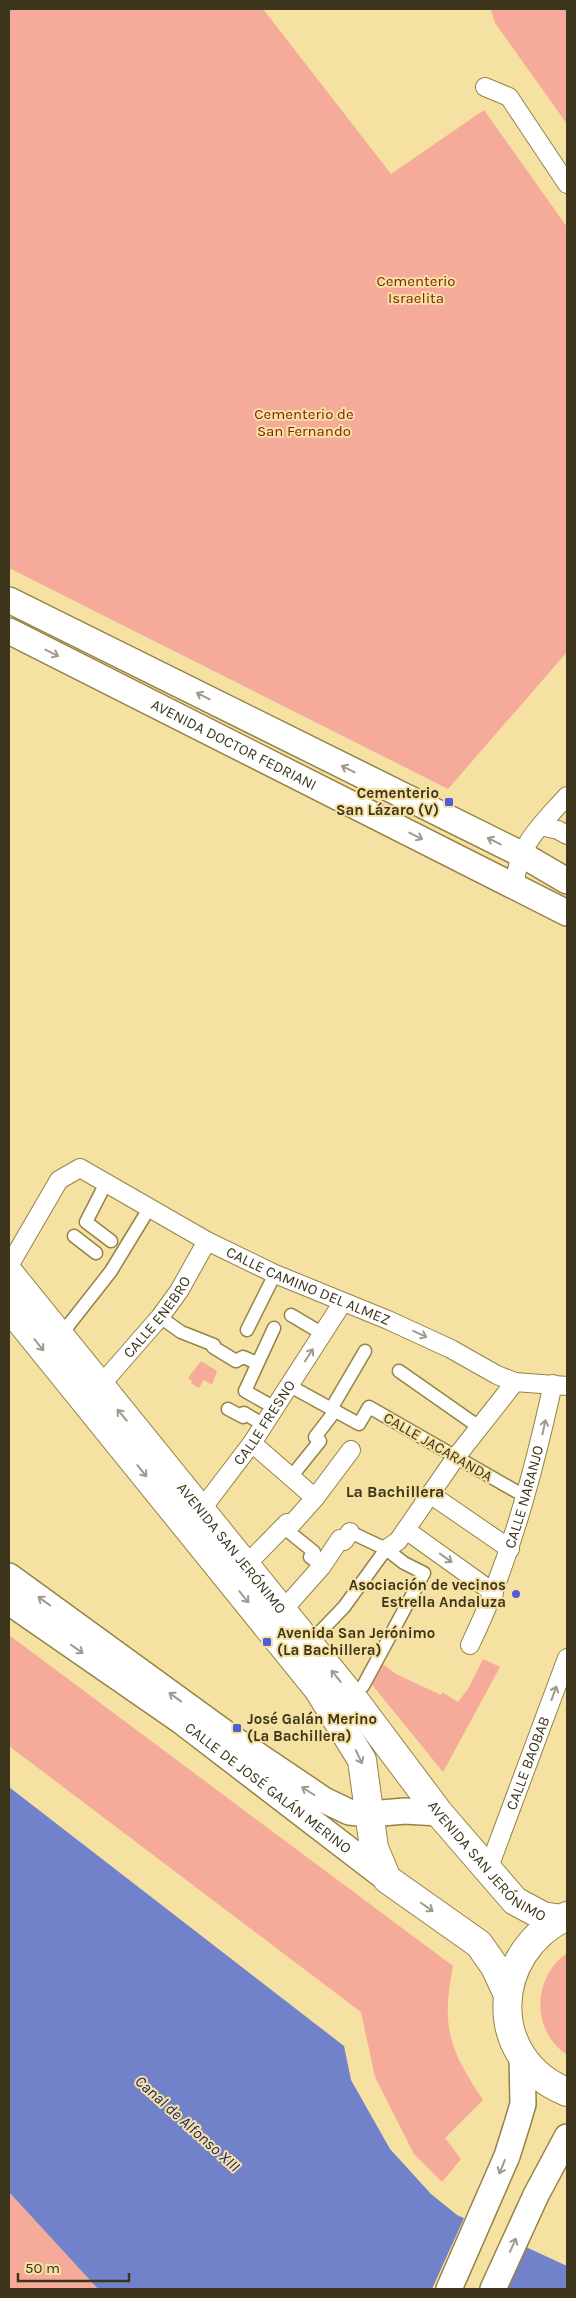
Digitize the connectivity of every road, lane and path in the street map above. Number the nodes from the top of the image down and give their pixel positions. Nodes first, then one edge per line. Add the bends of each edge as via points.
1 (485, 87) dead end
2 (567, 184) edge
3 (9, 600) edge
4 (9, 631) edge
5 (567, 796) edge
6 (541, 826) junction
7 (567, 835) edge
8 (521, 854) junction
9 (567, 881) edge
10 (515, 885) junction
11 (567, 913) edge
12 (106, 1183) junction
13 (150, 1207) junction
14 (97, 1230) junction
15 (74, 1236) dead end
16 (111, 1240) dead end
17 (207, 1240) junction
18 (9, 1266) edge
19 (9, 1273) edge
20 (275, 1274) junction
21 (342, 1302) junction
22 (9, 1307) edge
23 (291, 1315) dead end
24 (160, 1317) junction
25 (274, 1328) dead end
26 (247, 1330) dead end
27 (323, 1334) junction
28 (60, 1336) junction
29 (365, 1351) dead end
30 (257, 1363) junction
31 (399, 1371) dead end
32 (515, 1382) junction
33 (560, 1385) edge
34 (99, 1386) junction
35 (290, 1386) junction
36 (275, 1408) junction
37 (228, 1410) dead end
38 (333, 1410) junction
39 (264, 1425) junction
40 (479, 1427) junction
41 (252, 1443) junction
42 (351, 1450) dead end
43 (456, 1457) junction
44 (291, 1477) junction
45 (430, 1494) junction
46 (526, 1497) junction
47 (315, 1498) junction
48 (201, 1510) junction
49 (283, 1527) junction
50 (406, 1530) junction
51 (350, 1532) joint
52 (386, 1549) junction
53 (510, 1549) junction
54 (246, 1565) junction
55 (322, 1566) junction
56 (9, 1576) edge
57 (491, 1600) junction
58 (9, 1602) edge
59 (283, 1610) junction
60 (319, 1633) dead end
61 (470, 1645) dead end
62 (567, 1658) edge
63 (363, 1686) dead end
64 (439, 1813) junction
65 (370, 1814) junction
66 (488, 1870) junction
67 (387, 1879) junction
68 (564, 1917) edge
69 (507, 1993) junction
70 (522, 2055) junction
71 (567, 2092) edge
72 (566, 2139) edge
73 (449, 2289) edge
74 (494, 2289) edge

1 - 2 street via 508,97
8 -> 3 main road, AVENIDA DOCTOR FEDRIANI
4 -> 10 main road, AVENIDA DOCTOR FEDRIANI
5 - 6 street
6 - 7 street
6 - 8 street
8 - 9 main road, AVENIDA DOCTOR FEDRIANI
8 - 10 street
10 - 11 main road, AVENIDA DOCTOR FEDRIANI
12 - 13 street, CALLE CAMINO DEL ALMEZ
12 - 14 street via 86,1222
12 - 18 street, CALLE CAMINO DEL ALMEZ via 80,1168 59,1180
13 - 17 street, CALLE CAMINO DEL ALMEZ
13 - 28 street via 112,1270
14 - 15 street via 91,1249
14 - 16 street
17 - 20 street, CALLE CAMINO DEL ALMEZ
17 - 24 street, CALLE ENEBRO
19 - 28 main road, AVENIDA SAN JERÓNIMO
20 - 21 street, CALLE CAMINO DEL ALMEZ
20 - 26 street
21 - 27 street, CALLE FRESNO
21 -> 32 street, CALLE CAMINO DEL ALMEZ via 397,1324
22 -> 65 main road, AVENIDA SAN JERÓNIMO via 318,1689 362,1760
23 - 27 street
24 - 30 street via 181,1332 214,1345 213,1348 223,1355 236,1361 243,1357
24 - 34 street, CALLE ENEBRO
25 - 30 street
35 -> 27 street, CALLE FRESNO
28 - 34 main road, AVENIDA SAN JERÓNIMO
29 - 38 street
30 - 36 street via 245,1391
31 - 40 street
32 - 33 street, CALLE CAMINO DEL ALMEZ
32 - 40 street
46 -> 33 street, CALLE NARANJO
48 -> 34 main road, AVENIDA SAN JERÓNIMO
35 - 36 street, CALLE FRESNO
35 - 38 street, CALLE JACARANDA
36 - 39 street, CALLE FRESNO
37 - 39 street via 242,1417 244,1413
38 - 43 street, CALLE JACARANDA via 359,1424 369,1407
38 - 44 street via 315,1437 320,1441
39 - 41 street, CALLE FRESNO
40 - 43 street
41 - 44 street
41 - 48 street, CALLE FRESNO
42 - 47 street
43 - 45 street
43 - 46 street, CALLE JACARANDA
44 - 47 street
45 - 50 street
45 - 53 street
46 - 53 street, CALLE NARANJO
47 - 49 street via 290,1526 287,1523
48 - 54 main road, AVENIDA SAN JERÓNIMO
49 - 54 street
49 - 55 street via 314,1552 310,1557
50 - 52 street
50 -> 57 street
51 - 52 street
51 - 55 street via 344,1541 340,1539
52 - 60 street via 344,1607
52 - 63 street via 424,1573
53 - 57 street, CALLE NARANJO
54 - 59 main road, AVENIDA SAN JERÓNIMO
55 - 59 street
65 -> 56 main road, CALLE DE JOSÉ GALÁN MERINO via 349,1812 292,1780
57 - 61 street, CALLE NARANJO
58 -> 67 main road, CALLE DE JOSÉ GALÁN MERINO via 181,1721
64 -> 59 main road, AVENIDA SAN JERÓNIMO
66 -> 62 street, CALLE BAOBAB
64 - 65 main road, CALLE DE JOSÉ GALÁN MERINO
64 - 66 main road, AVENIDA SAN JERÓNIMO
65 - 67 main road, AVENIDA SAN JERÓNIMO via 374,1848
66 - 68 main road, AVENIDA SAN JERÓNIMO via 524,1907 543,1916
67 -> 69 main road, CALLE DE JOSÉ GALÁN MERINO via 479,1944
68 - 69 main road via 542,1930 523,1951 510,1978
69 - 70 main road via 509,2026
70 - 71 main road via 538,2075
70 -> 73 main road via 522,2104 518,2121 504,2164
74 -> 72 main road via 536,2195

